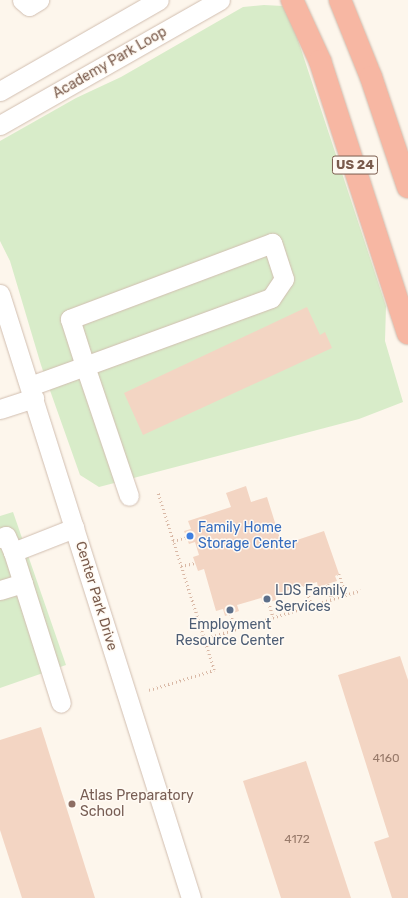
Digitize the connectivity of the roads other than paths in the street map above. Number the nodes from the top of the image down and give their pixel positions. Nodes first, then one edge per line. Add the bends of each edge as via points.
1 (22, 0) edge
2 (40, 0) edge
3 (159, 0) edge
4 (220, 0) edge
5 (292, 0) edge
6 (340, 0) edge
7 (0, 90) edge
8 (0, 125) edge
9 (408, 187) edge
10 (0, 294) edge
11 (408, 333) edge
12 (85, 366) junction
13 (32, 392) junction
14 (0, 409) edge
15 (129, 496) dead end
16 (74, 528) junction
17 (6, 542) edge
18 (23, 583) junction
19 (0, 590) edge
20 (61, 703) dead end
21 (191, 898) edge

1 - 2 street via 29,6
3 - 7 street
4 - 8 street, Academy Park Loop
5 - 11 highway, US 24 via 328,83
6 - 9 highway, US 24
10 - 13 street, Center Park Drive
12 - 12 street via 271,298 284,279 272,243 70,319
12 - 13 street
12 - 15 street
13 - 14 street
13 - 16 street, Center Park Drive
16 - 17 street
16 - 21 street, Center Park Drive
17 - 18 street
18 - 19 street
18 - 20 street

